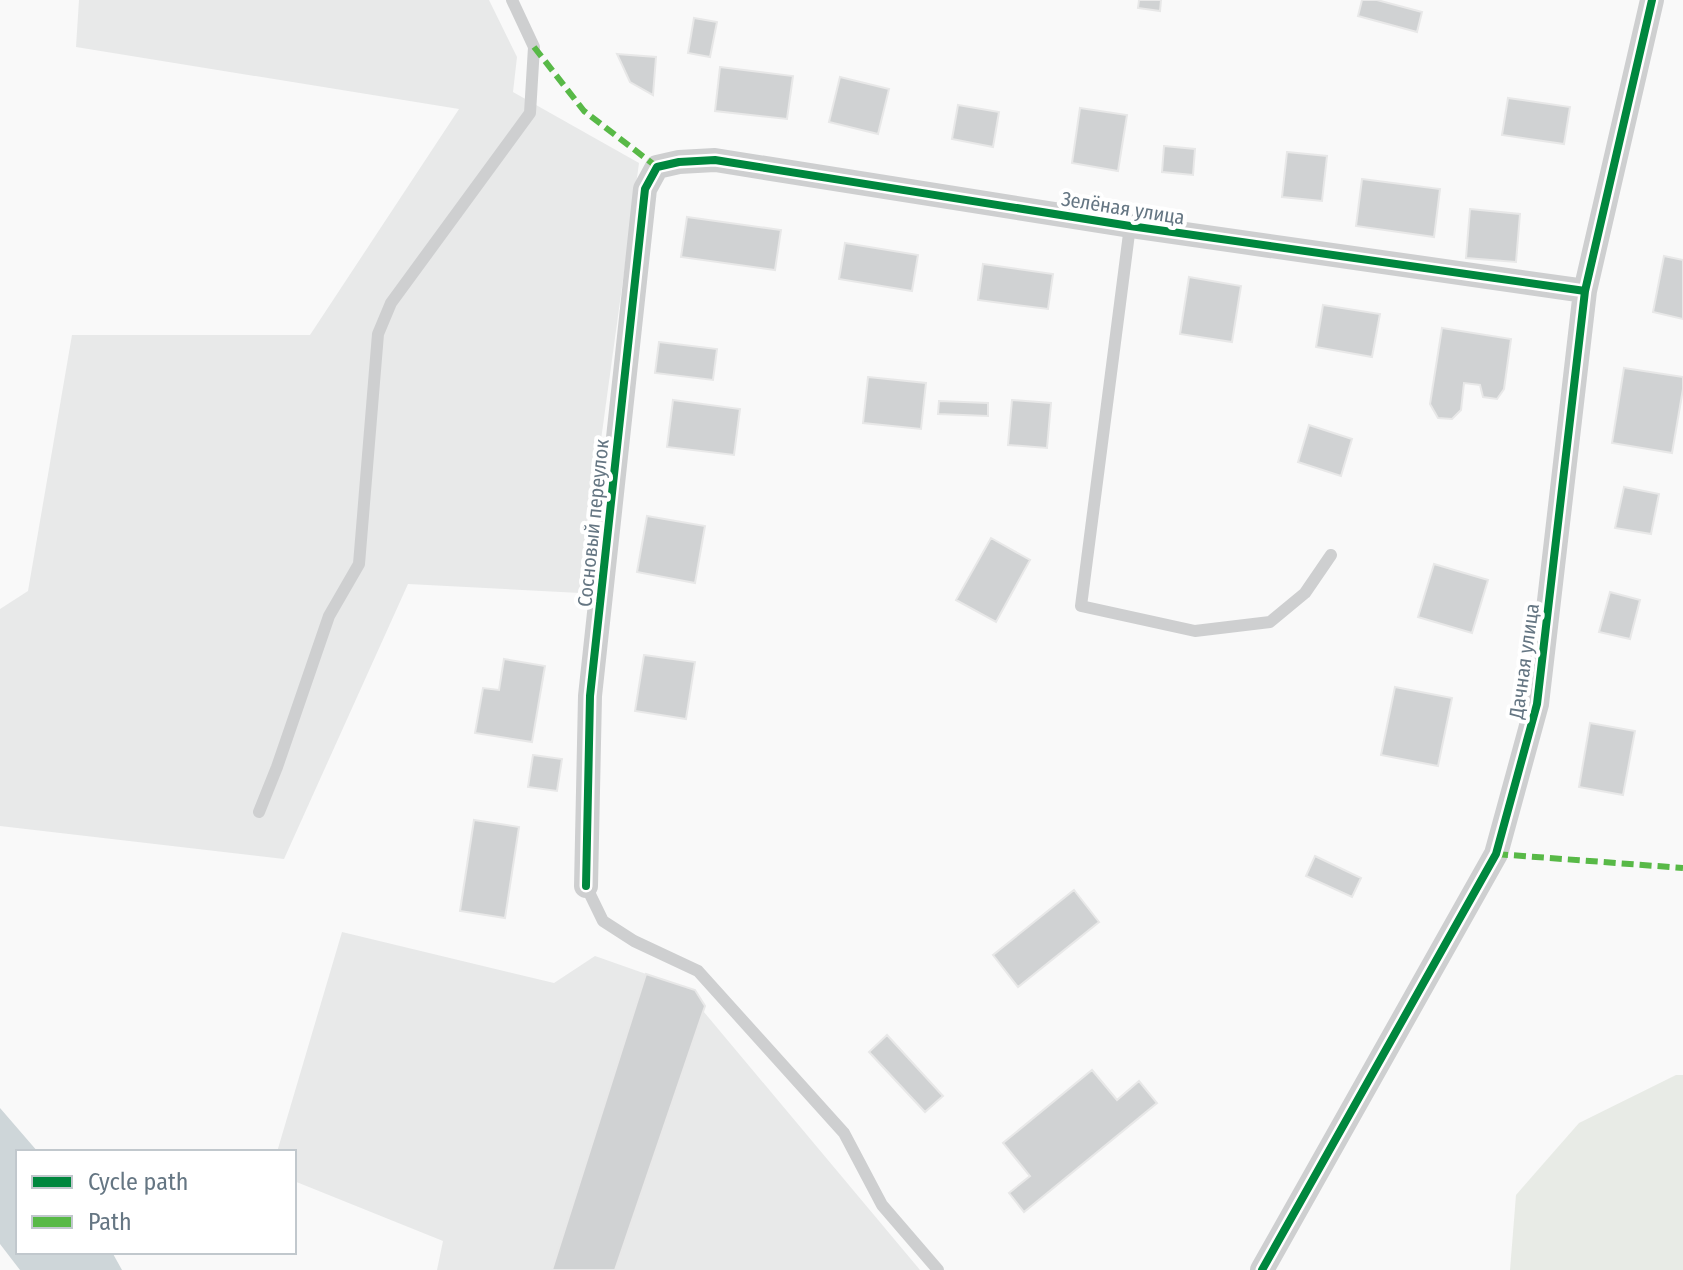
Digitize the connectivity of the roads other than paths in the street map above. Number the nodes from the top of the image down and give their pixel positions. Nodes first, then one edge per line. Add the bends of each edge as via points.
1 (512, 0) edge
2 (1652, 0) edge
3 (657, 167) joint
4 (1130, 226) junction
5 (1585, 291) junction
6 (1331, 555) dead end
7 (259, 812) dead end
8 (586, 886) joint
9 (938, 1270) edge
10 (1262, 1270) edge

1 - 7 lane via 534,47 530,113 391,303 378,334 359,564 329,616
2 - 5 street, Дачная улица
3 - 4 street, Зелёная улица via 715,160
3 - 8 street, Сосновый переулок via 645,189 590,696
4 - 5 street, Зелёная улица
4 - 6 lane via 1081,606 1195,631 1270,622 1305,593
5 - 10 street, Дачная улица via 1537,704 1496,854
8 - 9 lane via 603,921 698,971 844,1133 882,1205

